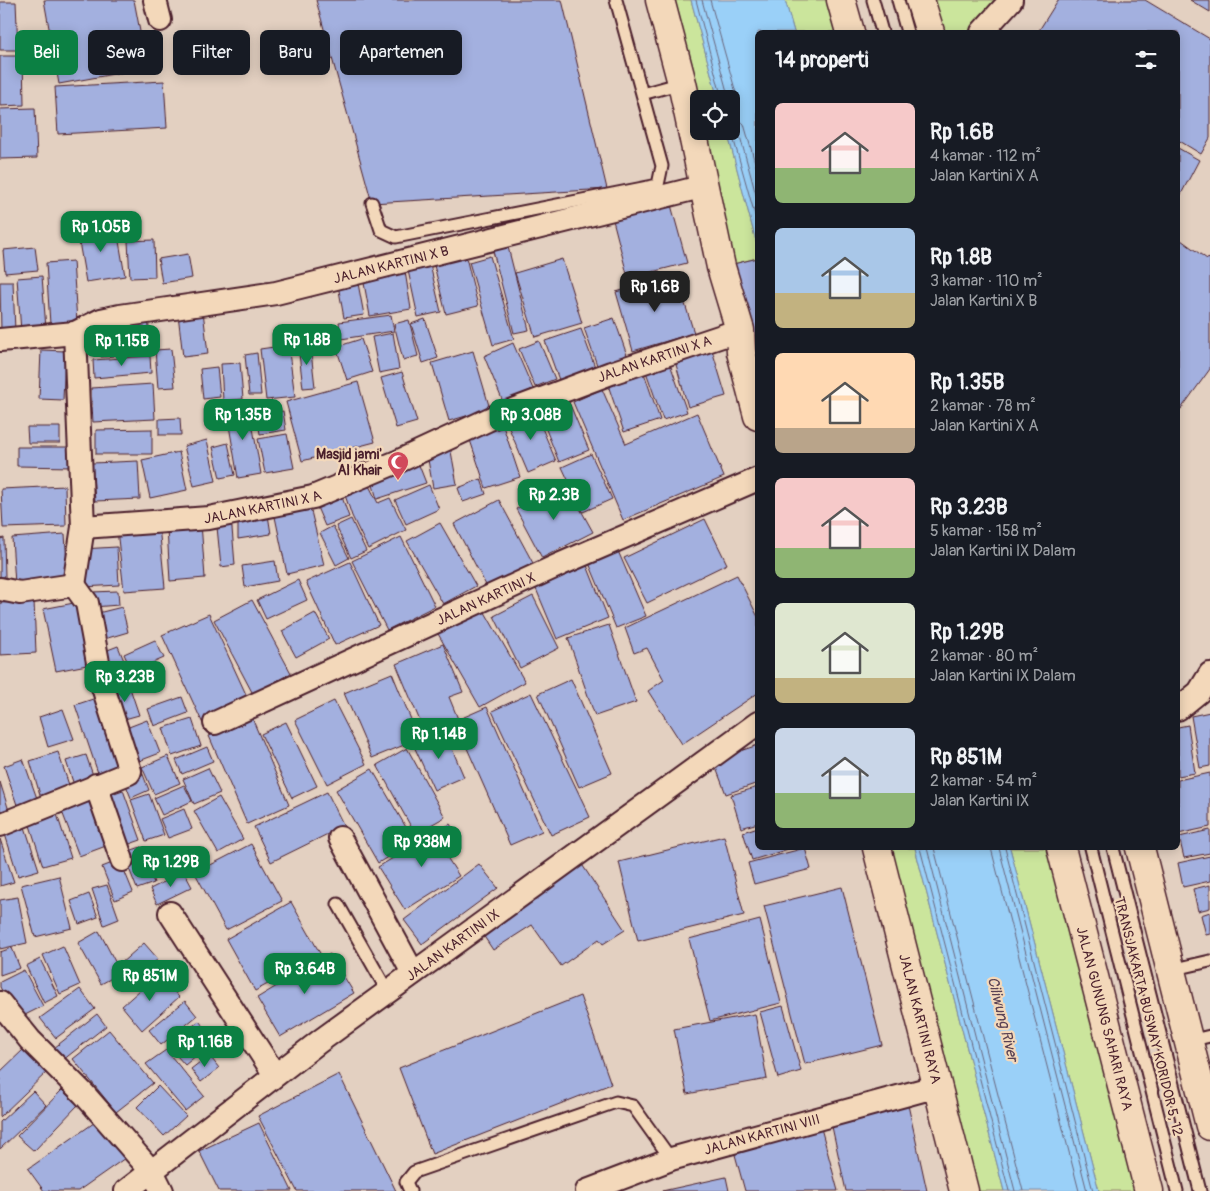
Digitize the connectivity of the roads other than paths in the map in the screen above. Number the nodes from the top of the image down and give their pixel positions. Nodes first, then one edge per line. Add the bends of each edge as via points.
1 (616, 0) edge
2 (660, 0) edge
3 (842, 0) edge
4 (873, 0) edge
5 (898, 0) edge
6 (920, 0) edge
7 (1011, 0) edge
8 (850, 30) edge
9 (881, 30) edge
10 (906, 30) edge
11 (929, 30) edge
12 (984, 30) edge
13 (682, 82) junction
14 (642, 94) junction
15 (705, 186) junction
16 (372, 203) dead end
17 (740, 330) junction
18 (75, 333) junction
19 (0, 340) edge
20 (755, 404) edge
21 (755, 480) edge
22 (83, 527) junction
23 (74, 585) junction
24 (0, 589) edge
25 (1210, 674) edge
26 (1180, 707) edge
27 (215, 723) dead end
28 (755, 724) edge
29 (96, 786) junction
30 (0, 825) edge
31 (340, 838) dead end
32 (878, 850) edge
33 (1062, 850) edge
34 (1092, 850) edge
35 (1114, 850) edge
36 (1141, 850) edge
37 (122, 860) dead end
38 (338, 904) dead end
39 (170, 913) dead end
40 (1210, 961) edge
41 (1171, 970) junction
42 (413, 973) junction
43 (388, 992) junction
44 (0, 1003) edge
45 (1200, 1038) edge
46 (276, 1075) junction
47 (938, 1086) junction
48 (1210, 1126) edge
49 (671, 1159) junction
50 (157, 1182) edge
51 (611, 1187) edge
52 (126, 1191) edge
53 (410, 1191) edge
54 (587, 1191) edge
55 (964, 1191) edge
56 (1149, 1191) edge
57 (1177, 1191) edge
58 (1200, 1191) edge

1 - 14 lane
2 - 13 street
3 - 8 street
4 - 9 lane
5 - 10 lane
6 - 11 street
7 - 12 street
13 - 14 lane
13 - 15 street
14 - 16 lane via 662,166 658,185 396,237 380,230
15 - 17 street via 721,267
15 - 18 street, JALAN KARTINI X B via 276,293 100,320
17 - 20 street
17 - 22 street, JALAN KARTINI X A via 494,417 313,497 209,518
18 - 19 street
18 - 22 street
21 - 27 street, JALAN KARTINI X via 561,564
22 - 23 street
23 - 24 street via 20,593
23 - 29 street via 86,604 102,684 130,768 129,773
25 - 26 street via 1199,692
28 - 42 street, JALAN KARTINI IX
29 - 30 street
29 - 37 street
31 - 42 street
32 - 47 street, JALAN KARTINI RAYA
33 - 56 street, JALAN GUNUNG SAHARI RAYA
34 - 57 lane, TRANSJAKARTA BUSWAY KORIDOR 5, 12
35 - 58 lane, TRANSJAKARTA BUSWAY KORIDOR 5, 12
36 - 41 street
38 - 43 lane
39 - 46 street
40 - 41 lane
41 - 45 street
42 - 43 street, JALAN KARTINI IX
43 - 46 street, JALAN KARTINI IX
44 - 50 street via 30,1040 84,1094
45 - 48 street
46 - 50 street, JALAN KARTINI IX
47 - 49 street, JALAN KARTINI VIII
47 - 55 street, JALAN KARTINI RAYA
49 - 51 street, JALAN KARTINI VIII
49 - 53 lane via 634,1106 616,1102 414,1172 406,1182
50 - 52 street, JALAN KARTINI IX
51 - 54 street, JALAN KARTINI VIII

